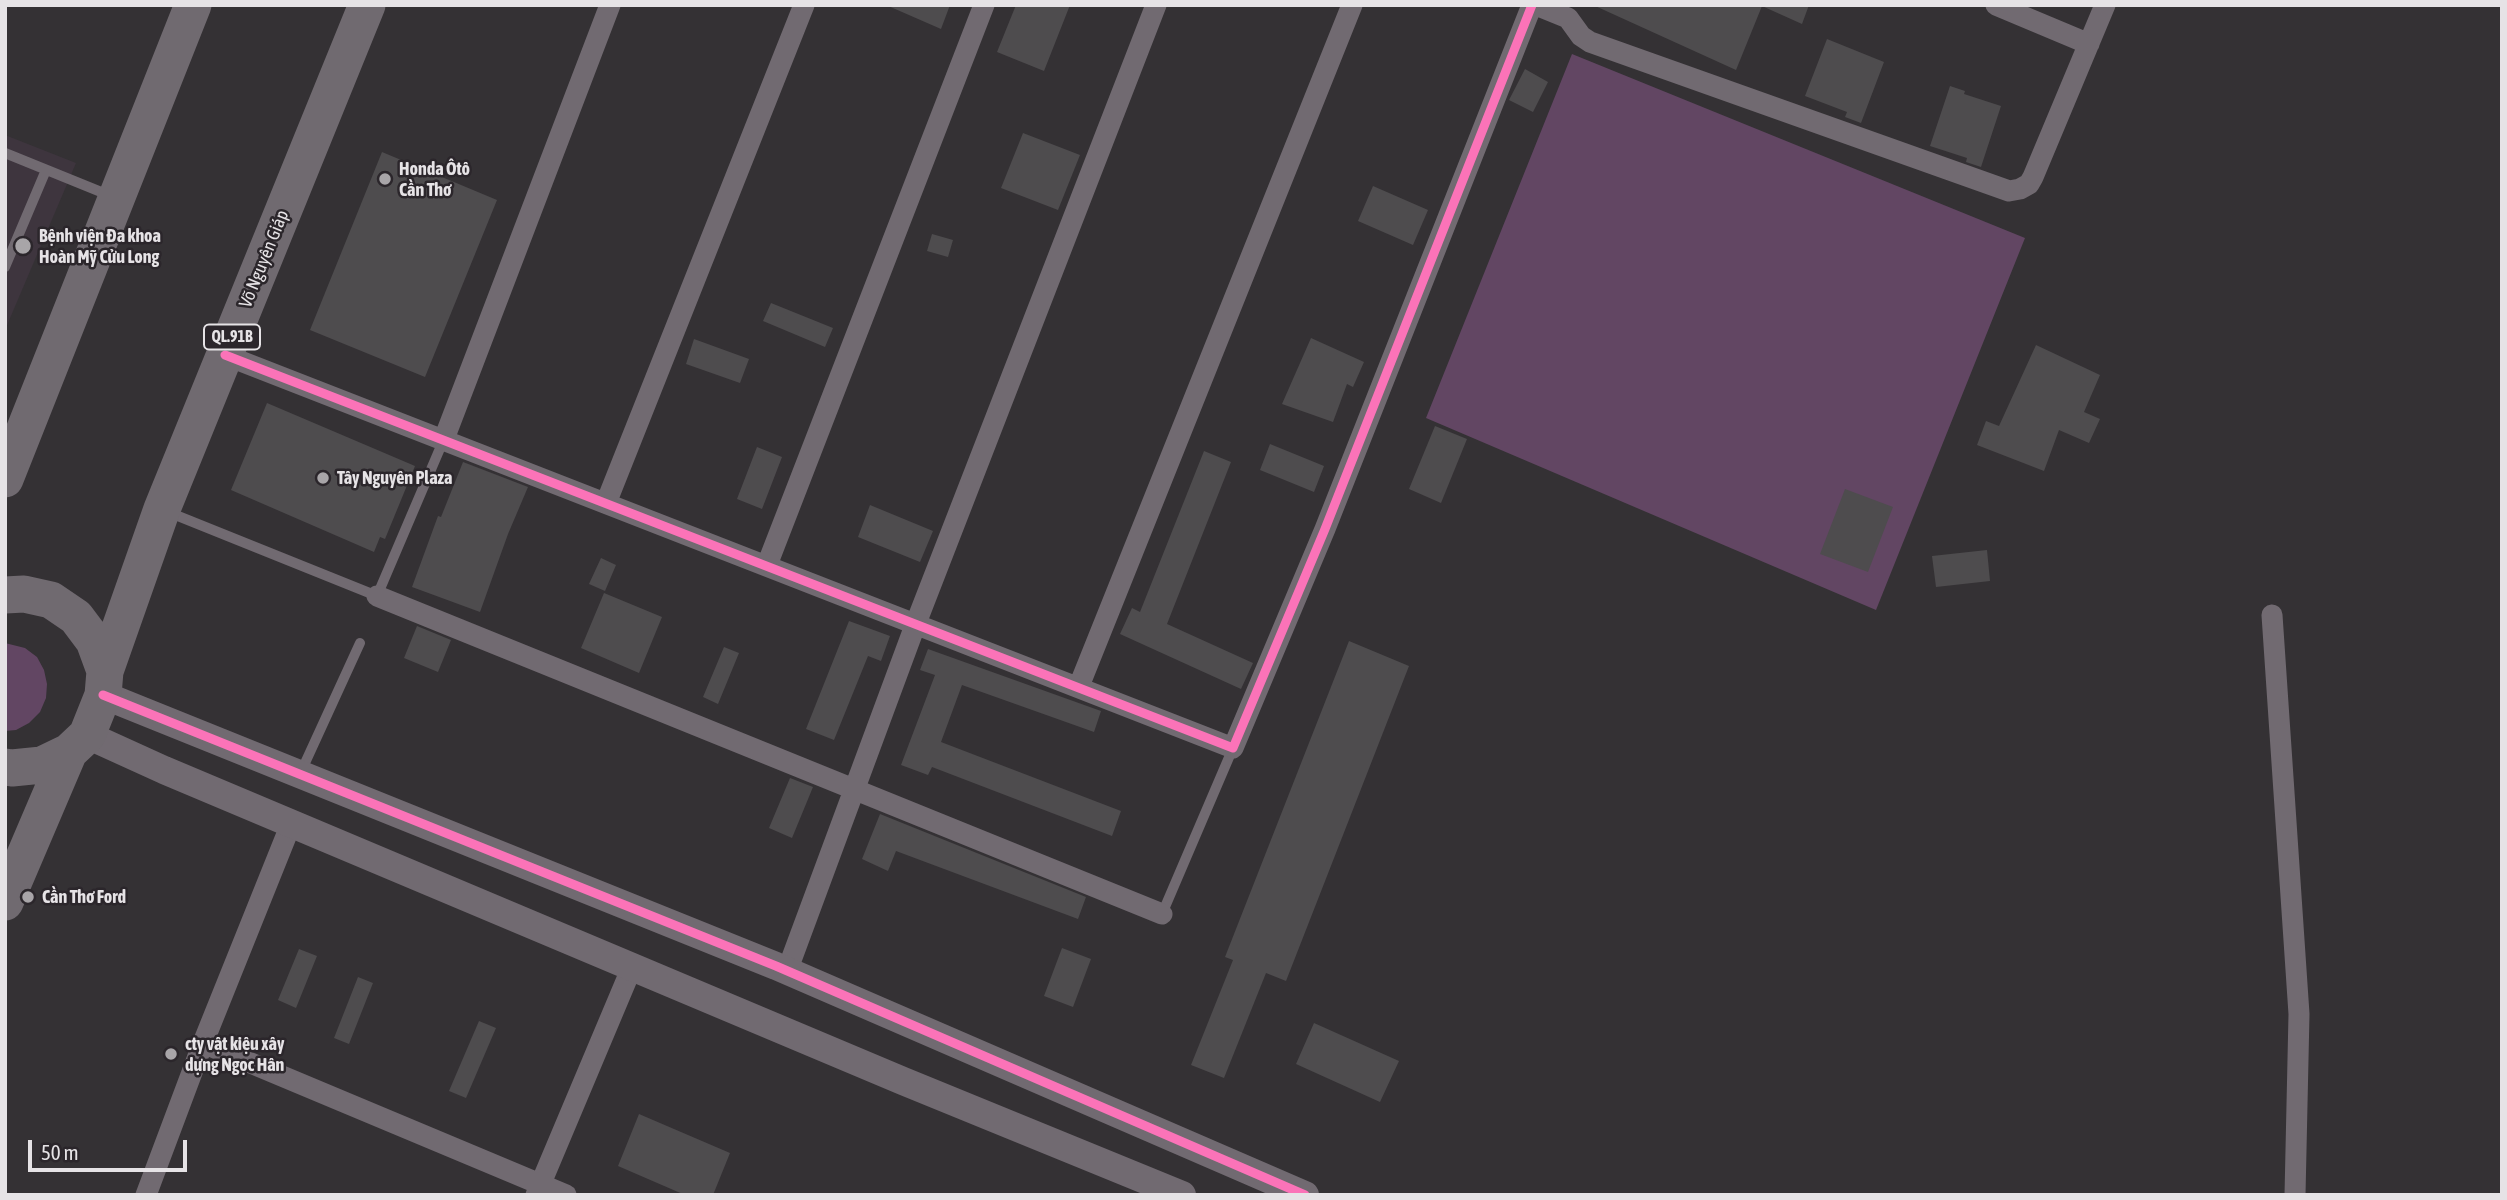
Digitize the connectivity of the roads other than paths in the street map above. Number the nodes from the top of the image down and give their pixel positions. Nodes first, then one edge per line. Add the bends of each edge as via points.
1 (193, 5) edge
2 (367, 5) edge
3 (610, 5) edge
4 (804, 5) edge
5 (984, 5) edge
6 (1156, 5) edge
7 (1352, 5) edge
8 (1534, 5) edge
9 (1996, 5) edge
10 (2105, 5) edge
11 (1570, 12) edge
12 (2089, 44) junction
13 (5, 153) edge
14 (46, 170) junction
15 (117, 198) junction
16 (5, 267) edge
17 (225, 355) junction
18 (444, 439) junction
19 (5, 479) edge
20 (606, 503) junction
21 (162, 509) junction
22 (767, 565) junction
23 (5, 595) edge
24 (377, 596) junction
25 (2272, 615) dead end
26 (916, 623) junction
27 (360, 643) dead end
28 (104, 683) junction
29 (1079, 686) junction
30 (78, 743) junction
31 (1233, 748) junction
32 (5, 767) edge
33 (300, 774) junction
34 (855, 789) junction
35 (291, 824) junction
36 (5, 902) edge
37 (1162, 914) joint
38 (632, 967) junction
39 (787, 971) junction
40 (203, 1043) junction
41 (538, 1189) edge
42 (146, 1195) edge
43 (566, 1195) edge
44 (1182, 1195) edge
45 (1305, 1195) edge
46 (2295, 1195) edge

1 - 15 highway
2 - 17 highway, Võ Nguyên Giáp / QL.91B
3 - 18 street
4 - 20 street
5 - 22 street
6 - 26 street
7 - 29 street
8 - 11 street
8 - 31 street
9 - 12 street
10 - 12 street
11 - 12 street via 1581,36 1590,42 2009,191 2029,184 2033,177
13 - 14 lane
14 - 15 lane
14 - 16 lane
15 - 19 highway via 20,425
17 - 18 street
17 - 21 highway, Võ Nguyên Giáp / QL.91B
18 - 20 street
18 - 24 lane
20 - 22 street
21 - 24 lane
21 - 28 highway, Võ Nguyên Giáp / QL.91B
22 - 26 street
23 - 28 highway via 24,593 51,600 76,617 94,641
24 - 34 street
25 - 46 street via 2299,1014
26 - 29 street
26 - 34 street
27 - 33 lane
28 - 30 highway, QL.91B
28 - 33 street
29 - 31 street
30 - 32 highway via 42,765
30 - 35 street via 164,770
30 - 36 highway, QL.91B
31 - 37 lane
33 - 39 street
34 - 37 street
34 - 39 street
35 - 38 street
35 - 40 street
38 - 41 street
38 - 44 street
39 - 45 street
40 - 41 street
40 - 42 street
41 - 43 street

